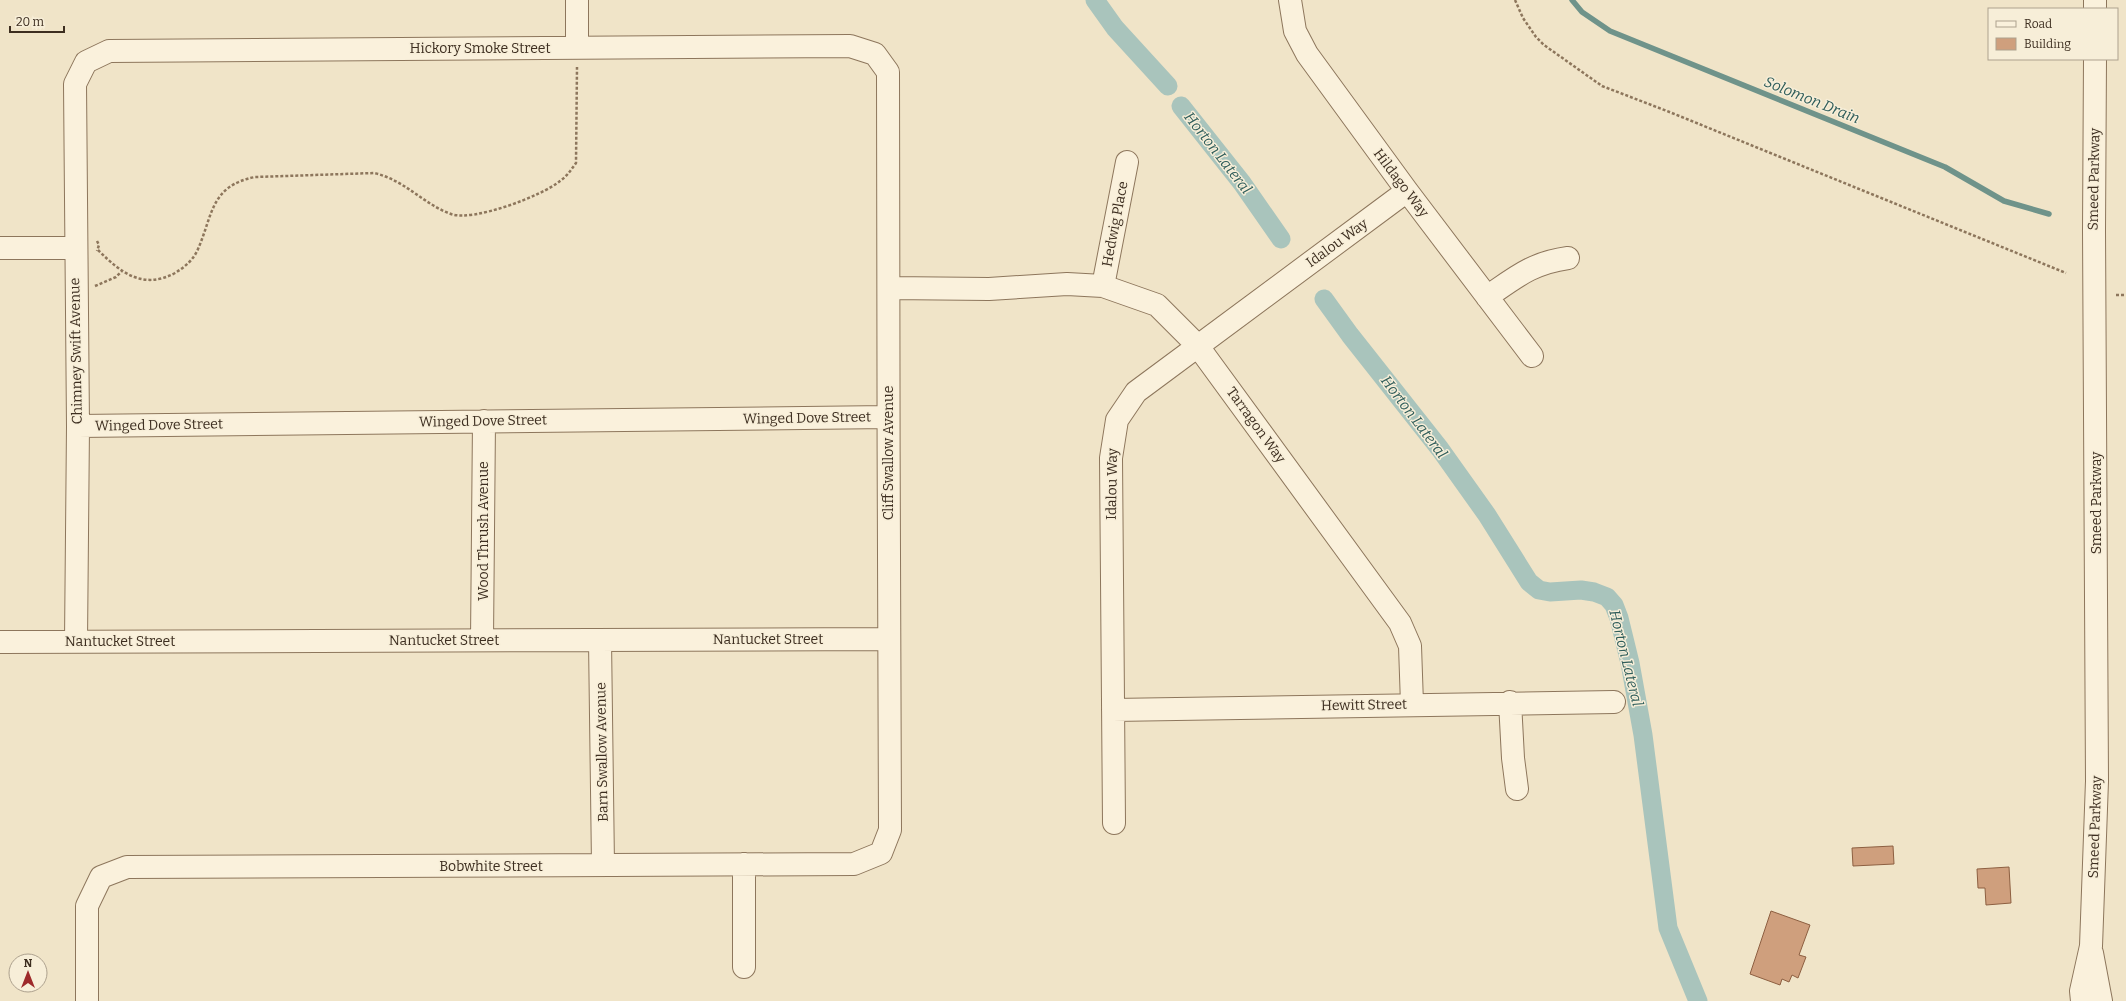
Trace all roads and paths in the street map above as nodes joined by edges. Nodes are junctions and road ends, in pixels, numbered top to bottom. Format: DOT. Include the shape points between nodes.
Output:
graph roads {
  1 [pos="577,0"];
  2 [pos="1290,0"];
  3 [pos="1516,0"];
  4 [pos="875,54"];
  5 [pos="577,56"];
  6 [pos="2095,60"];
  7 [pos="86,62"];
  8 [pos="1127,162"];
  9 [pos="1407,191"];
  10 [pos="0,248"];
  11 [pos="75,248"];
  12 [pos="98,250"];
  13 [pos="1568,258"];
  14 [pos="122,271"];
  15 [pos="2066,273"];
  16 [pos="90,286"];
  17 [pos="1103,286"];
  18 [pos="889,288"];
  19 [pos="2116,295"];
  20 [pos="2126,295"];
  21 [pos="1487,297"];
  22 [pos="1197,345"];
  23 [pos="1532,356"];
  24 [pos="888,417"];
  25 [pos="484,421"];
  26 [pos="78,426"];
  27 [pos="888,639"];
  28 [pos="482,640"];
  29 [pos="600,640"];
  30 [pos="0,642"];
  31 [pos="76,642"];
  32 [pos="1510,702"];
  33 [pos="1614,702"];
  34 [pos="1412,704"];
  35 [pos="1113,710"];
  36 [pos="1517,790"];
  37 [pos="1114,823"];
  38 [pos="881,853"];
  39 [pos="744,864"];
  40 [pos="603,865"];
  41 [pos="2091,946"];
  42 [pos="744,967"];
  43 [pos="87,1001"];
  44 [pos="2082,1001"];
  45 [pos="2101,1001"];
  1 -- 5 [label="street"];
  2 -- 9 [label="street, Hildago Way" via="1295,31 1307,54"];
  3 -- 15 [label="path" via="1523,18 1536,37 1602,86"];
  4 -- 5 [label="street, Hickory Smoke Street" via="850,46"];
  4 -- 18 [label="street, Cliff Swallow Avenue" via="888,72"];
  5 -- 7 [label="street, Hickory Smoke Street" via="109,51"];
  5 -- 14 [label="path" via="576,163 570,173 559,182 538,194 485,213 463,216 452,215 388,176 374,173 244,179 233,185 217,200 210,211 198,249 191,260 179,270 165,278 151,280 136,278"];
  6 -- 41 [label="street, Smeed Parkway" via="2097,780"];
  7 -- 11 [label="street, Chimney Swift Avenue" via="75,84"];
  8 -- 17 [label="street, Hedwig Place"];
  9 -- 21 [label="street, Hildago Way"];
  9 -- 22 [label="street, Idalou Way"];
  10 -- 11 [label="street"];
  11 -- 26 [label="street, Chimney Swift Avenue"];
  12 -- 14 [label="path"];
  13 -- 21 [label="street" via="1528,268"];
  14 -- 16 [label="path" via="107,282"];
  17 -- 18 [label="street, Tarragon Way" via="1067,284 989,289"];
  17 -- 22 [label="street, Tarragon Way" via="1157,305"];
  18 -- 24 [label="street, Cliff Swallow Avenue"];
  19 -- 20 [label="path"];
  21 -- 23 [label="street, Hildago Way"];
  22 -- 34 [label="street, Tarragon Way" via="1400,623 1410,646"];
  22 -- 35 [label="street, Idalou Way" via="1136,392 1117,420 1111,458"];
  24 -- 25 [label="street, Winged Dove Street"];
  24 -- 27 [label="street, Cliff Swallow Avenue"];
  25 -- 26 [label="street, Winged Dove Street"];
  25 -- 28 [label="street, Wood Thrush Avenue"];
  26 -- 31 [label="street, Chimney Swift Avenue"];
  27 -- 29 [label="street, Nantucket Street"];
  27 -- 38 [label="street, Cliff Swallow Avenue" via="890,830"];
  28 -- 29 [label="street, Nantucket Street"];
  28 -- 31 [label="street, Nantucket Street"];
  29 -- 40 [label="street, Barn Swallow Avenue"];
  30 -- 31 [label="street, Nantucket Street"];
  32 -- 33 [label="street, Hewitt Street"];
  32 -- 34 [label="street, Hewitt Street"];
  32 -- 36 [label="street"];
  34 -- 35 [label="street, Hewitt Street"];
  35 -- 37 [label="street, Idalou Way"];
  38 -- 39 [label="street, Bobwhite Street" via="854,864"];
  39 -- 40 [label="street, Bobwhite Street"];
  39 -- 42 [label="street"];
  40 -- 43 [label="street, Bobwhite Street" via="127,867 101,877 87,906"];
  41 -- 44 [label="street, Smeed Parkway" via="2081,991"];
  41 -- 45 [label="street, Smeed Parkway"];
}
